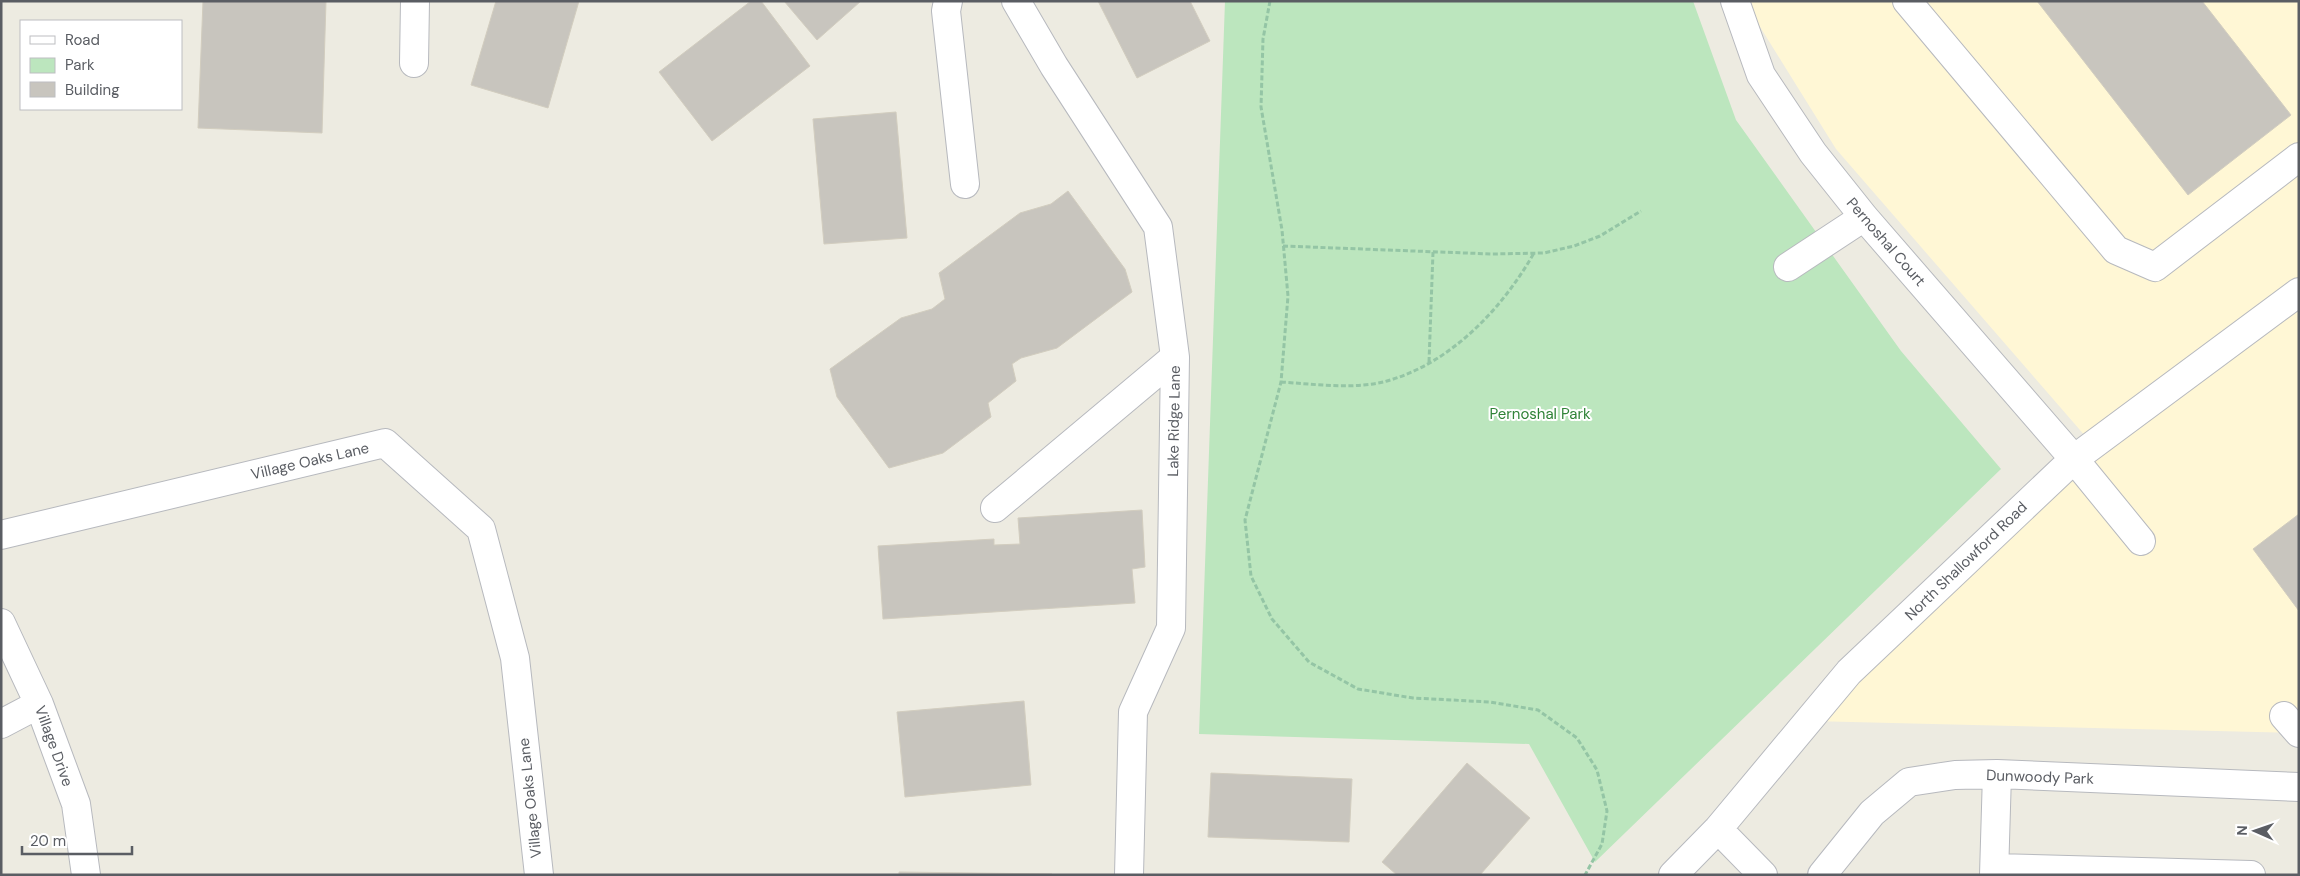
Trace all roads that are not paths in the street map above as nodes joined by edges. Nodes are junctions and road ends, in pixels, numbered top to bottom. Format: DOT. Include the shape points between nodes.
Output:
graph roads {
  1 [pos="415,1"];
  2 [pos="948,1"];
  3 [pos="1016,1"];
  4 [pos="1735,1"];
  5 [pos="1907,1"];
  6 [pos="414,63"];
  7 [pos="2299,157"];
  8 [pos="965,184"];
  9 [pos="1864,217"];
  10 [pos="1788,267"];
  11 [pos="2299,292"];
  12 [pos="1175,357"];
  13 [pos="2074,459"];
  14 [pos="995,508"];
  15 [pos="1,535"];
  16 [pos="2141,541"];
  17 [pos="1,623"];
  18 [pos="39,704"];
  19 [pos="1,724"];
  20 [pos="1997,774"];
  21 [pos="2299,787"];
  22 [pos="1718,829"];
  23 [pos="1994,871"];
  24 [pos="86,875"];
  25 [pos="539,875"];
  26 [pos="1129,875"];
  27 [pos="1673,875"];
  28 [pos="1763,875"];
  29 [pos="1822,875"];
  30 [pos="2251,875"];
  1 -- 6 [label="street"];
  2 -- 8 [label="street" via="946,11"];
  3 -- 12 [label="street, Lake Ridge Lane" via="1158,227"];
  4 -- 9 [label="street, Pernoshal Court" via="1761,75 1813,153"];
  5 -- 7 [label="street" via="2116,250 2155,268"];
  9 -- 10 [label="street"];
  9 -- 13 [label="street, Pernoshal Court"];
  11 -- 13 [label="street, North Shallowford Road"];
  12 -- 14 [label="street"];
  12 -- 26 [label="street, Lake Ridge Lane" via="1171,628 1133,712"];
  13 -- 16 [label="street, Pernoshal Court"];
  13 -- 22 [label="street, North Shallowford Road" via="1849,672"];
  15 -- 25 [label="street, Village Oaks Lane" via="385,443 481,529 515,658"];
  17 -- 18 [label="street, Village Drive"];
  18 -- 19 [label="street"];
  18 -- 24 [label="street, Village Drive" via="76,804"];
  20 -- 21 [label="street, Dunwoody Park"];
  20 -- 23 [label="street"];
  20 -- 29 [label="street, Dunwoody Park" via="1955,775 1909,782 1872,813"];
  22 -- 27 [label="street, North Shallowford Road"];
  22 -- 28 [label="street"];
  23 -- 30 [label="street"];
}
